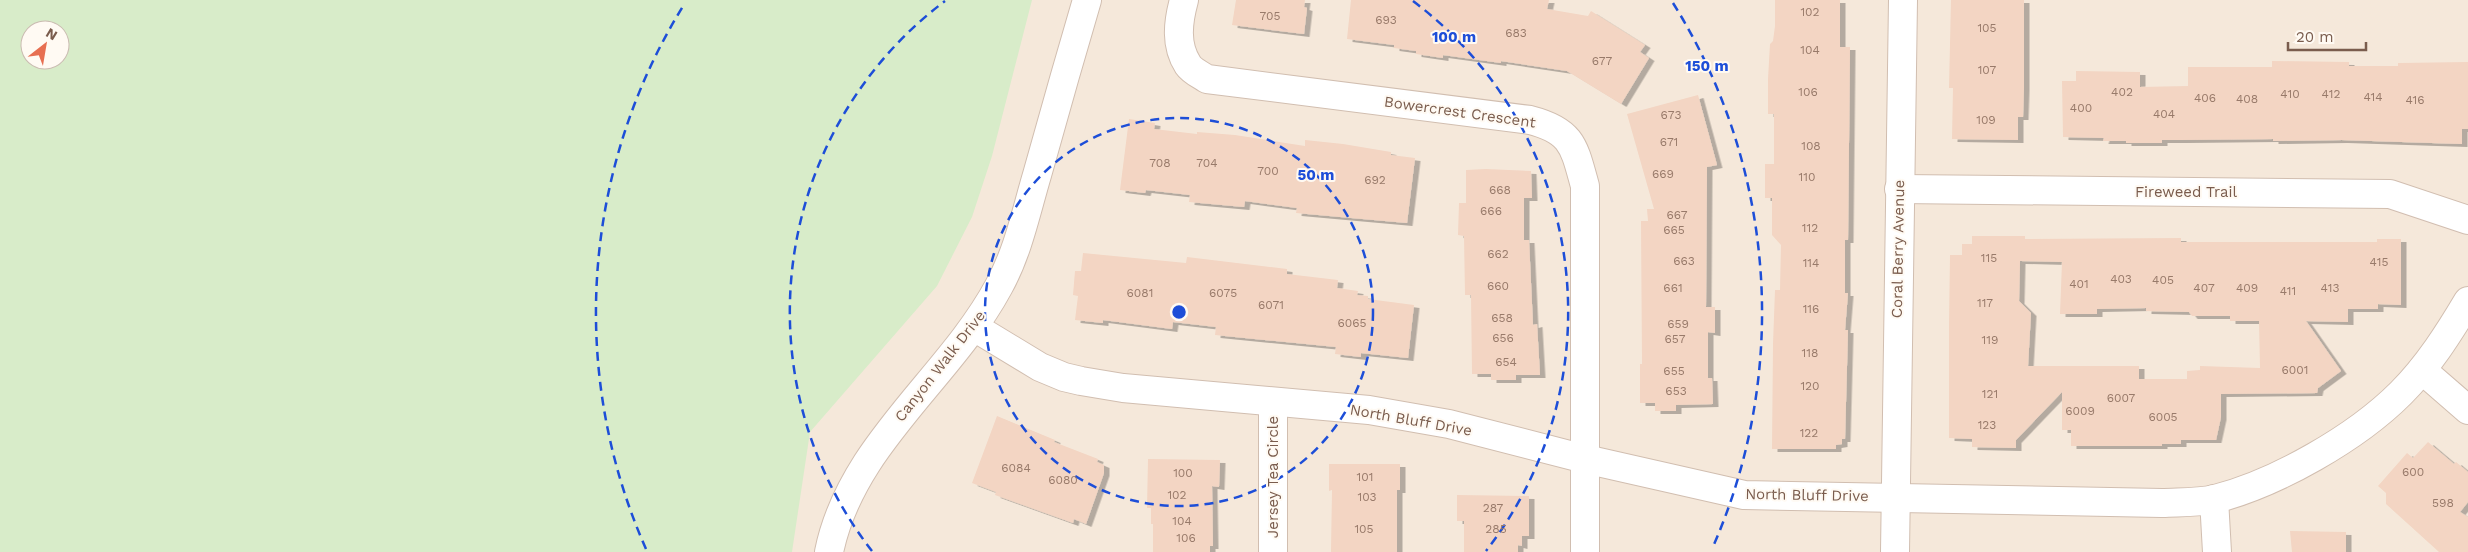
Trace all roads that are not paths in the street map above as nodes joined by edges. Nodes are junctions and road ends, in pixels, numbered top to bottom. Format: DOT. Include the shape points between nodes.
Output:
graph roads {
  1 [pos="1087,0"];
  2 [pos="1184,0"];
  3 [pos="1903,0"];
  4 [pos="1899,189"];
  5 [pos="2468,220"];
  6 [pos="2468,301"];
  7 [pos="974,326"];
  8 [pos="2422,370"];
  9 [pos="1273,402"];
  10 [pos="2468,410"];
  11 [pos="1585,458"];
  12 [pos="1895,497"];
  13 [pos="2214,499"];
  14 [pos="829,552"];
  15 [pos="1273,552"];
  16 [pos="1585,552"];
  17 [pos="1895,552"];
  18 [pos="2217,552"];
  1 -- 7 [label="street, Canyon Walk Drive" via="1017,244 999,286"];
  2 -- 11 [label="street, Bowercrest Crescent" via="1178,26 1181,49 1189,66 1207,79 1530,120 1557,129 1571,144 1585,186"];
  3 -- 4 [label="street, Coral Berry Avenue"];
  4 -- 5 [label="street, Fireweed Trail" via="2390,194"];
  4 -- 12 [label="street, Coral Berry Avenue"];
  6 -- 8 [label="street, North Bluff Drive"];
  7 -- 9 [label="street, North Bluff Drive" via="1040,367 1064,377 1123,388"];
  7 -- 14 [label="street, Canyon Walk Drive" via="866,463 849,495"];
  8 -- 10 [label="street"];
  8 -- 13 [label="street, North Bluff Drive" via="2381,412 2338,442 2281,474"];
  9 -- 11 [label="street, North Bluff Drive" via="1369,410 1449,424"];
  9 -- 15 [label="street, Jersey Tea Circle"];
  11 -- 12 [label="street, North Bluff Drive" via="1744,495"];
  11 -- 16 [label="street"];
  12 -- 13 [label="street, North Bluff Drive" via="2162,503"];
  12 -- 17 [label="street, Coral Berry Avenue"];
  13 -- 18 [label="street"];
}
